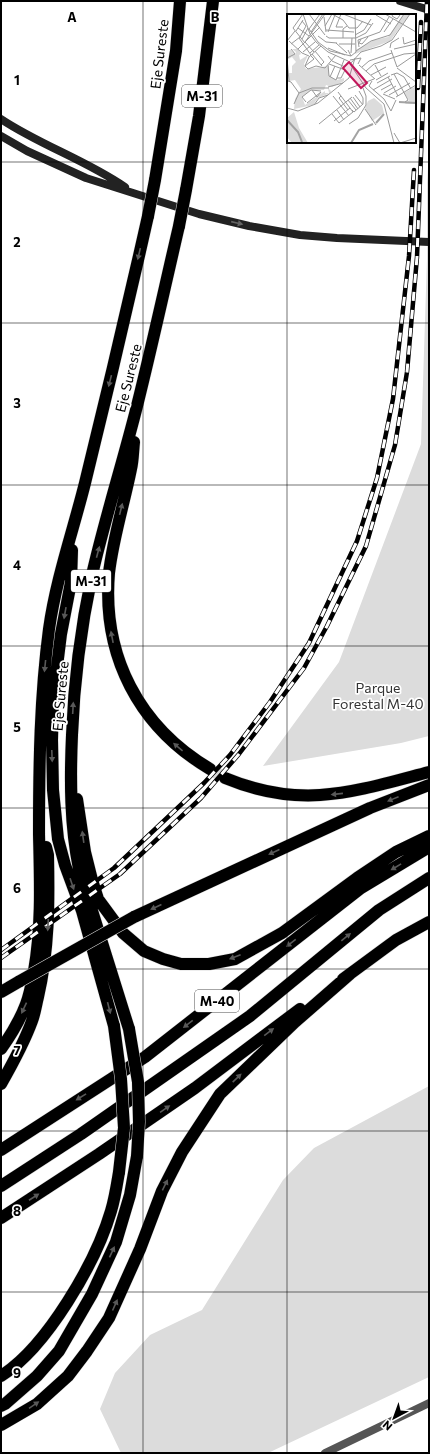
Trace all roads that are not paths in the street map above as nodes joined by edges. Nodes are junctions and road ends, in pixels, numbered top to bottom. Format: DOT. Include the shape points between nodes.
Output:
graph roads {
  1 [pos="180,1"];
  2 [pos="213,1"];
  3 [pos="400,1"];
  4 [pos="429,10"];
  5 [pos="1,119"];
  6 [pos="1,136"];
  7 [pos="134,193"];
  8 [pos="429,242"];
  9 [pos="137,405"];
  10 [pos="72,532"];
  11 [pos="70,761"];
  12 [pos="210,769"];
  13 [pos="429,772"];
  14 [pos="225,778"];
  15 [pos="429,785"];
  16 [pos="39,817"];
  17 [pos="429,836"];
  18 [pos="429,847"];
  19 [pos="429,878"];
  20 [pos="429,922"];
  21 [pos="350,974"];
  22 [pos="1,992"];
  23 [pos="1,1049"];
  24 [pos="1,1084"];
  25 [pos="1,1150"];
  26 [pos="32,1166"];
  27 [pos="1,1186"];
  28 [pos="1,1193"];
  29 [pos="1,1218"];
  30 [pos="80,1313"];
  31 [pos="1,1376"];
  32 [pos="1,1396"];
  33 [pos="429,1403"];
  34 [pos="1,1406"];
  35 [pos="1,1425"];
  36 [pos="339,1450"];
  37 [pos="325,1453"];
  1 -- 10 [label="highway, Eje Sureste / M-31, one-way, bridge" via="175,59 148,216 118,350"];
  2 -- 9 [label="highway, Eje Sureste / M-31, bridge" via="199,116 186,190"];
  3 -- 4 [label="main road"];
  5 -- 7 [label="main road" via="88,165"];
  6 -- 7 [label="main road" via="86,178"];
  7 -- 8 [label="main road, one-way" via="199,214 285,232 337,238"];
  11 -- 9 [label="highway, Eje Sureste / M-31, one-way" via="74,691 82,629 93,574"];
  12 -- 9 [label="highway, one-way" via="172,743 154,724 129,684 113,641 109,573 131,468"];
  10 -- 16 [label="highway, M-31, one-way" via="60,572 50,627 41,705"];
  10 -- 31 [label="highway, one-way, bridge" via="71,582 53,699 53,790 58,838 82,911 114,1026 124,1128 111,1210 95,1254 64,1307 32,1350"];
  17 -- 11 [label="highway, one-way" via="396,852 282,933 235,959 209,964 181,964 144,951 123,933 98,899 85,852"];
  30 -- 11 [label="highway, one-way, bridge" via="92,1294 116,1242 130,1195 137,1156 139,1122 138,1082 129,1029 79,869 72,822"];
  13 -- 14 [label="highway, one-way" via="366,789 312,796 263,791"];
  15 -- 22 [label="highway, one-way, bridge" via="370,808 134,917"];
  16 -- 23 [label="highway, one-way" via="40,896 32,984 26,1004"];
  16 -- 24 [label="highway, one-way" via="48,855 47,950 32,1020"];
  18 -- 25 [label="highway, M-40, one-way" via="361,888 145,1057"];
  26 -- 19 [label="highway, M-40, one-way" via="250,1016 379,910"];
  20 -- 21 [label="highway" via="396,940"];
  29 -- 21 [label="highway, one-way" via="188,1092 293,1013"];
  35 -- 21 [label="highway, one-way" via="37,1404 68,1376 105,1324 140,1249 162,1191 182,1152 220,1094 295,1022"];
  26 -- 27 [label="highway, M-40"];
  26 -- 28 [label="highway"];
  30 -- 32 [label="highway" via="43,1360 10,1391"];
  30 -- 34 [label="highway" via="59,1351 42,1371"];
  33 -- 36 [label="street"];
  36 -- 37 [label="street"];
}
